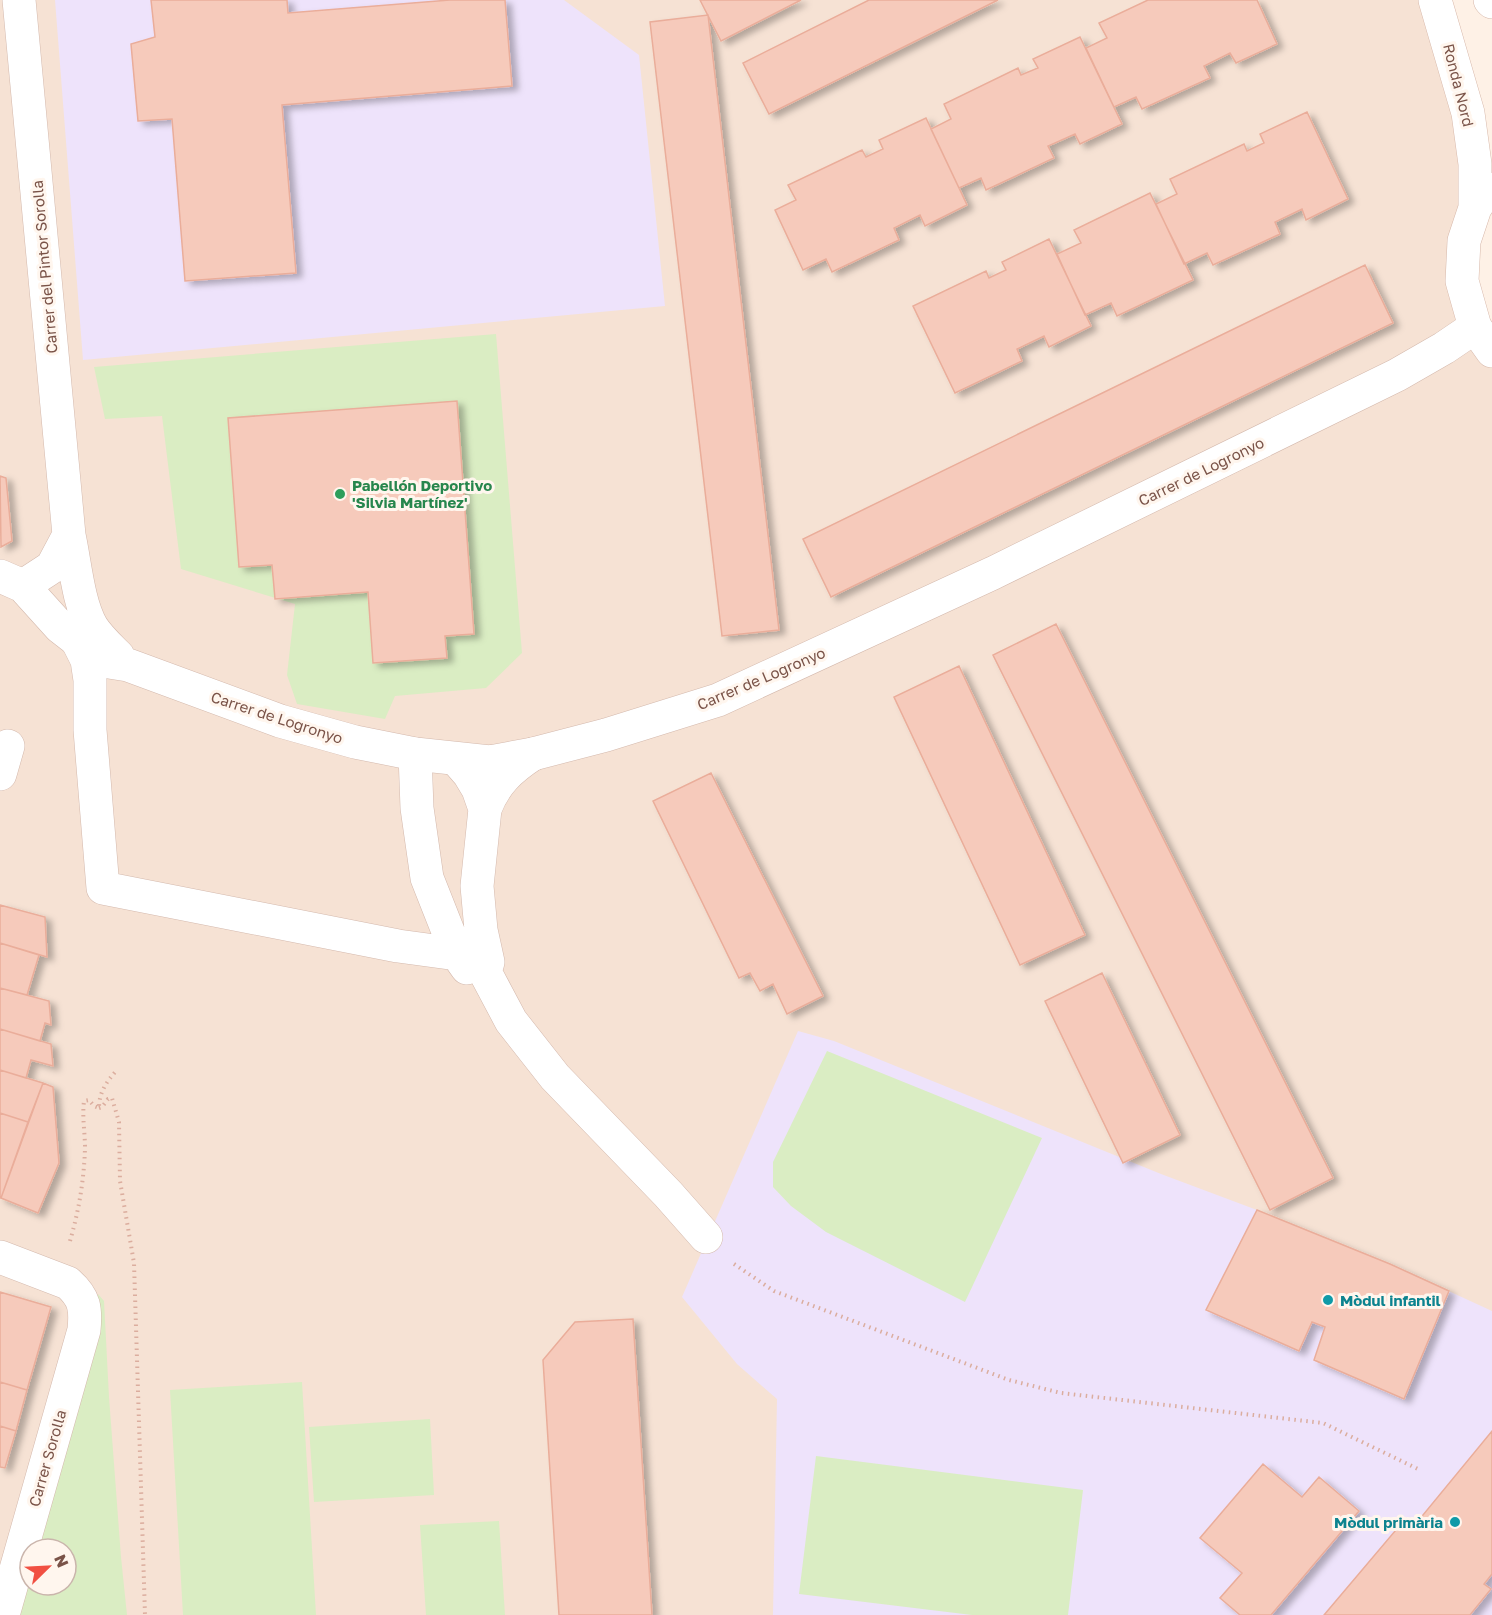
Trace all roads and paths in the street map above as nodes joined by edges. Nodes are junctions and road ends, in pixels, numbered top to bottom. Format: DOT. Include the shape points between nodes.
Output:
graph roads {
  1 [pos="19,0"];
  2 [pos="1435,0"];
  3 [pos="1484,195"];
  4 [pos="1484,339"];
  5 [pos="69,535"];
  6 [pos="12,581"];
  7 [pos="76,640"];
  8 [pos="128,665"];
  9 [pos="415,754"];
  10 [pos="533,754"];
  11 [pos="456,759"];
  12 [pos="485,809"];
  13 [pos="457,954"];
  14 [pos="485,972"];
  15 [pos="117,1070"];
  16 [pos="99,1108"];
  17 [pos="706,1236"];
  18 [pos="0,1257"];
  19 [pos="59,1279"];
  20 [pos="1420,1470"];
  21 [pos="3,1615"];
  22 [pos="145,1615"];
  1 -- 5 [label="street, Carrer del Pintor Sorolla"];
  2 -- 3 [label="street, Ronda Nord" via="1468,113"];
  3 -- 4 [label="street, Ronda Nord" via="1464,241 1462,281"];
  4 -- 10 [label="street, Carrer de Logronyo" via="1444,348 1397,375 993,573 718,700"];
  5 -- 6 [label="street" via="52,567"];
  5 -- 8 [label="street, Carrer del Pintor Sorolla" via="81,599 92,627"];
  6 -- 7 [label="street, Carrer de Logronyo"];
  7 -- 8 [label="street, Carrer de Logronyo" via="109,662"];
  7 -- 13 [label="street" via="87,660 90,680 90,730 103,888"];
  8 -- 9 [label="street, Carrer de Logronyo" via="280,721"];
  9 -- 11 [label="street, Carrer de Logronyo"];
  9 -- 13 [label="street" via="417,808 427,878"];
  10 -- 11 [label="street, Carrer de Logronyo" via="490,762"];
  10 -- 12 [label="street" via="508,773"];
  11 -- 12 [label="street" via="478,789"];
  12 -- 14 [label="street" via="477,886 488,962"];
  13 -- 14 [label="street" via="470,971 477,975"];
  14 -- 17 [label="street" via="511,1021 555,1077"];
  15 -- 16 [label="path" via="101,1092"];
  16 -- 19 [label="path" via="89,1100 84,1101 80,1206"];
  16 -- 22 [label="path" via="112,1098 118,1116 120,1181 134,1263"];
  17 -- 20 [label="path" via="721,1254 774,1292 1010,1380 1061,1394 1323,1423"];
  18 -- 19 [label="street"];
  19 -- 21 [label="street, Carrer Sorolla" via="76,1290 83,1301 84,1330"];
}
